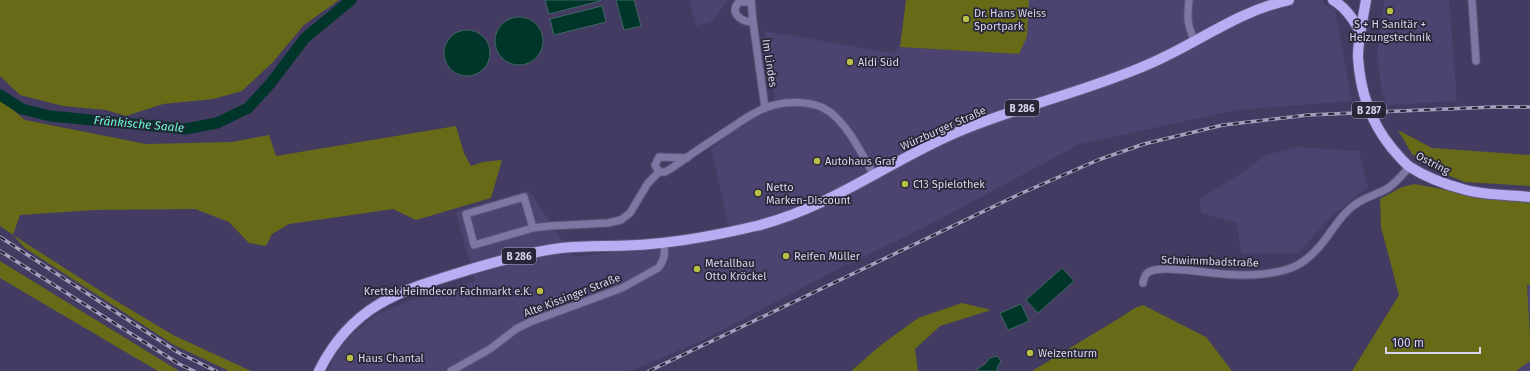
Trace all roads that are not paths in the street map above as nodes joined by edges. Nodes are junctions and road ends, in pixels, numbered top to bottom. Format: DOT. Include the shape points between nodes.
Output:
graph roads {
  1 [pos="1189,0"];
  2 [pos="1289,0"];
  3 [pos="1333,0"];
  4 [pos="1366,0"];
  5 [pos="1472,0"];
  6 [pos="751,1"];
  7 [pos="753,22"];
  8 [pos="1360,31"];
  9 [pos="1195,42"];
  10 [pos="1476,61"];
  11 [pos="765,108"];
  12 [pos="687,158"];
  13 [pos="1410,166"];
  14 [pos="659,172"];
  15 [pos="874,175"];
  16 [pos="1530,197"];
  17 [pos="533,228"];
  18 [pos="664,243"];
  19 [pos="1143,283"];
  20 [pos="319,371"];
  21 [pos="451,371"];
  1 -- 9 [label="street" via="1188,26"];
  2 -- 9 [label="main road, Würzburger Straße / B 286" via="1268,5 1236,19"];
  3 -- 8 [label="main road" via="1350,15"];
  4 -- 8 [label="main road, Ostring / B 287"];
  5 -- 10 [label="street"];
  6 -- 7 [label="street, Im Lindes"];
  6 -- 7 [label="street, Im Lindes" via="739,2 735,10 741,19"];
  7 -- 11 [label="street, Im Lindes"];
  8 -- 13 [label="main road, Ostring / B 287" via="1358,56 1360,82 1365,101 1381,135"];
  9 -- 15 [label="main road, Würzburger Straße / B 286" via="1130,72 964,129"];
  11 -- 12 [label="street"];
  11 -- 15 [label="street" via="802,103 819,106 829,112 850,135"];
  12 -- 14 [label="street" via="665,172"];
  12 -- 14 [label="street" via="659,157 655,165"];
  13 -- 16 [label="main road, Ostring / B 287" via="1435,180 1468,191"];
  13 -- 19 [label="street, Schwimmbadstraße" via="1399,180 1352,206 1340,217 1324,241 1300,265 1275,272 1244,275 1175,270 1150,271"];
  14 -- 17 [label="street" via="648,183 630,213 621,220"];
  15 -- 18 [label="main road, Würzburger Straße / B 286" via="811,208 777,220 720,234"];
  17 -- 17 [label="street" via="474,245 466,214 524,197"];
  18 -- 20 [label="main road, Würzburger Straße / B 286" via="542,251 417,286 395,295 365,313 340,338"];
  18 -- 21 [label="street, Alte Kissinger Straße" via="662,263 652,271 622,288 530,322 516,329 490,350"];
}
